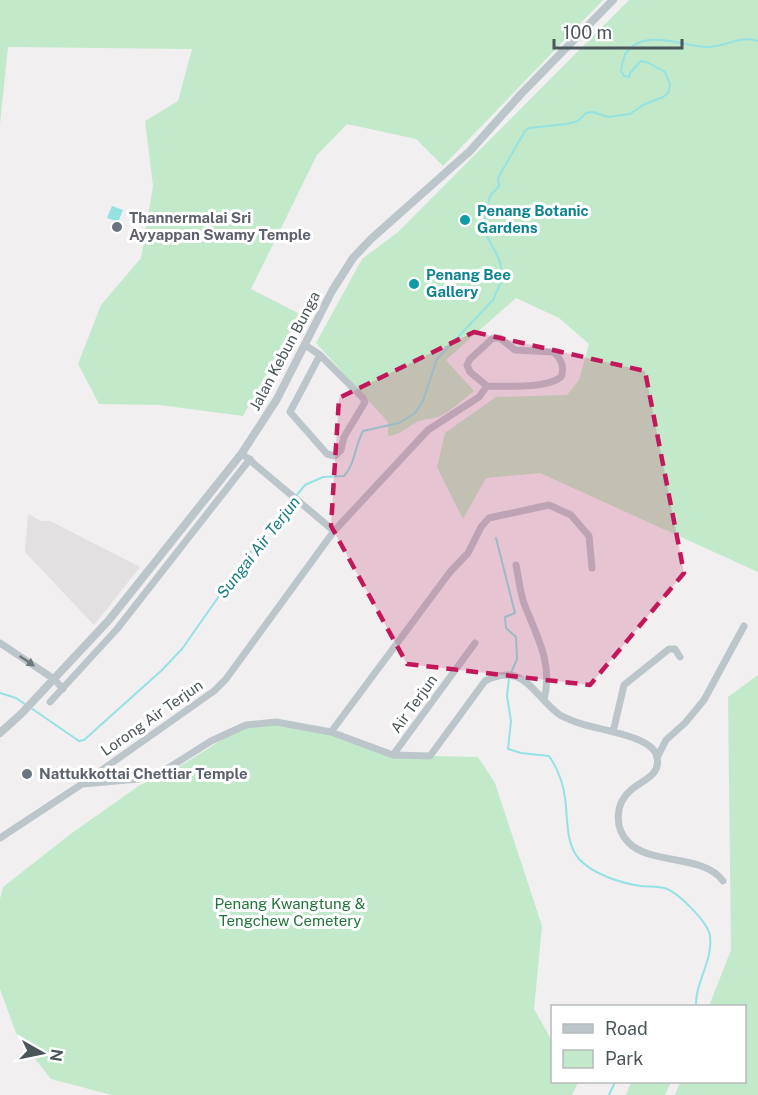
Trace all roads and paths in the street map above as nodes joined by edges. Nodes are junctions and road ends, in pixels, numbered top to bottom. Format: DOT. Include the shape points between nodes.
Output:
graph roads {
  1 [pos="613,0"];
  2 [pos="305,345"];
  3 [pos="320,355"];
  4 [pos="487,386"];
  5 [pos="242,453"];
  6 [pos="250,459"];
  7 [pos="334,531"];
  8 [pos="516,566"];
  9 [pos="592,568"];
  10 [pos="744,627"];
  11 [pos="0,643"];
  12 [pos="475,643"];
  13 [pos="680,657"];
  14 [pos="54,679"];
  15 [pos="63,689"];
  16 [pos="544,700"];
  17 [pos="50,702"];
  18 [pos="331,732"];
  19 [pos="613,732"];
  20 [pos="0,733"];
  21 [pos="666,740"];
  22 [pos="650,745"];
  23 [pos="393,755"];
  24 [pos="657,758"];
  25 [pos="82,784"];
  26 [pos="0,838"];
  27 [pos="723,881"];
  1 -- 2 [label="street, Jalan Kebun Bunga" via="470,151 353,258"];
  2 -- 3 [label="street"];
  2 -- 5 [label="street, Jalan Kebun Bunga" via="278,399"];
  3 -- 3 [label="street" via="365,400 335,456 327,454 290,411"];
  4 -- 4 [label="street" via="554,381 562,374 562,363 552,352 514,350 500,338 493,338 467,365"];
  4 -- 7 [label="street, Lorong Air Terjun" via="480,397 428,430"];
  5 -- 6 [label="street"];
  5 -- 14 [label="street, Jalan Kebun Bunga" via="109,620"];
  6 -- 7 [label="street"];
  6 -- 15 [label="street" via="117,628"];
  7 -- 25 [label="street, Lorong Air Terjun" via="226,679"];
  8 -- 16 [label="street" via="524,604 538,633 547,667"];
  9 -- 18 [label="street" via="589,536 572,515 549,505 489,518 468,553"];
  10 -- 21 [label="street" via="704,700"];
  11 -- 14 [label="street, one-way"];
  12 -- 23 [label="street, Air Terjun"];
  13 -- 19 [label="street" via="669,648 624,685"];
  14 -- 15 [label="street"];
  14 -- 20 [label="street, Jalan Kebun Bunga"];
  15 -- 17 [label="street"];
  16 -- 19 [label="street" via="560,715 587,727"];
  16 -- 23 [label="street" via="530,684 513,676 497,675 485,681 430,756"];
  18 -- 23 [label="street, Air Terjun"];
  18 -- 25 [label="street, Air Terjun" via="276,722 246,725 211,741 162,772 138,779"];
  19 -- 22 [label="street"];
  21 -- 22 [label="street"];
  21 -- 24 [label="street"];
  22 -- 24 [label="street"];
  24 -- 27 [label="street" via="650,777 632,788 623,800 618,815 620,831 641,852 703,868"];
  25 -- 26 [label="street, Lorong Air Terjun"];
}
